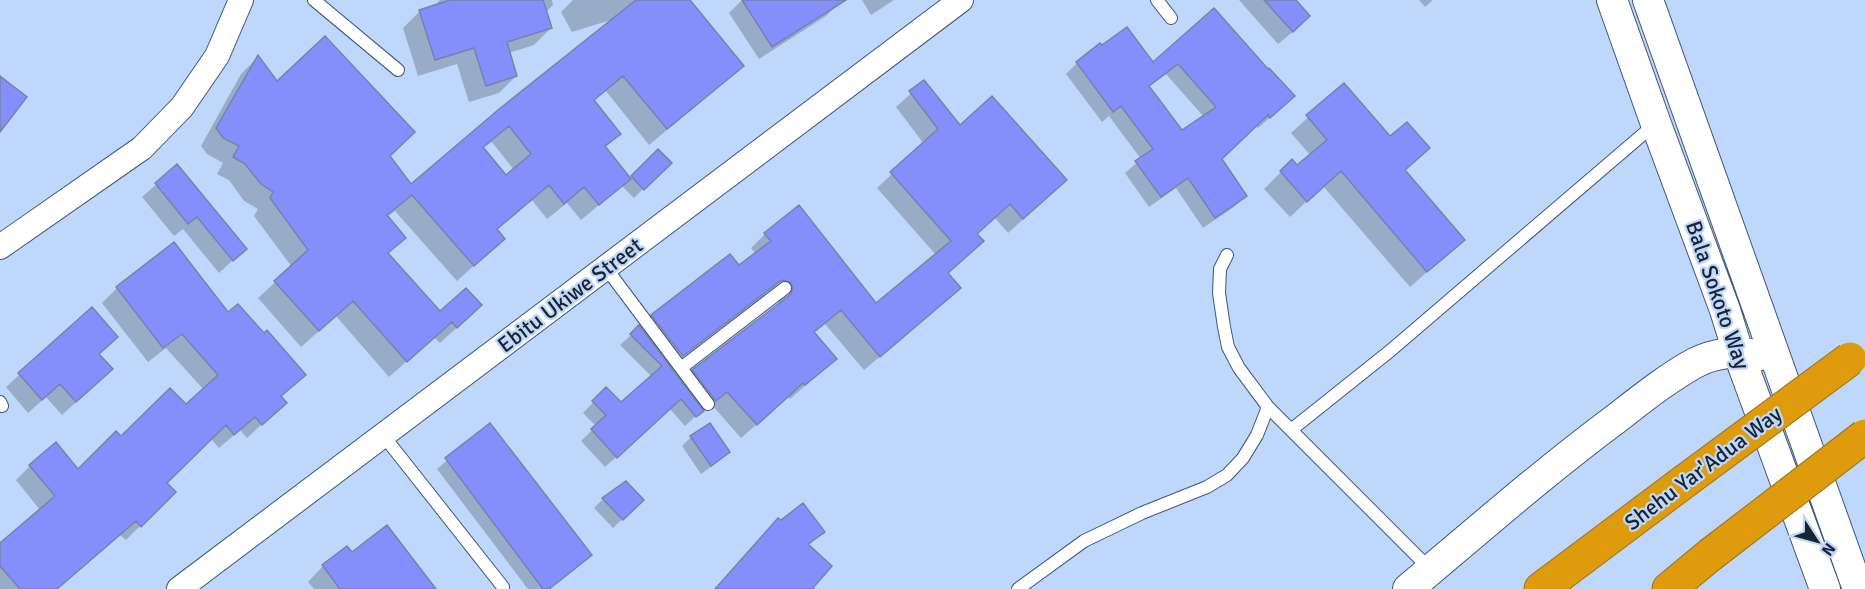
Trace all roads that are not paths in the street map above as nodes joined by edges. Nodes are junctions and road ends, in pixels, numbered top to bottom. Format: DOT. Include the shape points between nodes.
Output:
graph roads {
  1 [pos="241,0"];
  2 [pos="314,0"];
  3 [pos="961,0"];
  4 [pos="1157,0"];
  5 [pos="1612,0"];
  6 [pos="1648,0"];
  7 [pos="1171,18"];
  8 [pos="398,70"];
  9 [pos="1656,124"];
  10 [pos="0,247"];
  11 [pos="1227,255"];
  12 [pos="606,268"];
  13 [pos="785,288"];
  14 [pos="1725,310"];
  15 [pos="1738,352"];
  16 [pos="1857,353"];
  17 [pos="1695,363"];
  18 [pos="681,368"];
  19 [pos="1784,382"];
  20 [pos="708,404"];
  21 [pos="1268,407"];
  22 [pos="1291,430"];
  23 [pos="383,435"];
  24 [pos="1865,436"];
  25 [pos="1431,570"];
  26 [pos="503,587"];
  27 [pos="1857,588"];
  28 [pos="179,589"];
  29 [pos="1018,589"];
  30 [pos="1408,589"];
  31 [pos="1541,589"];
  32 [pos="1669,589"];
  33 [pos="1825,589"];
  1 -- 10 [label="street" via="217,56 182,107 142,148"];
  2 -- 8 [label="lane"];
  3 -- 12 [label="street, Ebitu Ukiwe Street"];
  4 -- 7 [label="lane"];
  5 -- 9 [label="street, Bala Sokoto Way"];
  6 -- 19 [label="street, Bala Sokoto Way"];
  9 -- 14 [label="street, Bala Sokoto Way"];
  9 -- 22 [label="lane" via="1390,351"];
  11 -- 21 [label="lane" via="1220,269 1219,293 1228,347"];
  12 -- 18 [label="lane"];
  12 -- 23 [label="street, Ebitu Ukiwe Street"];
  13 -- 18 [label="lane"];
  14 -- 15 [label="street, Bala Sokoto Way"];
  14 -- 17 [label="street" via="1720,330"];
  15 -- 17 [label="street"];
  15 -- 19 [label="street" via="1765,360"];
  15 -- 33 [label="street, Bala Sokoto Way"];
  16 -- 31 [label="highway, Shehu Yar'Adua Way, bridge"];
  17 -- 25 [label="street" via="1581,445"];
  18 -- 20 [label="lane"];
  19 -- 27 [label="street, Bala Sokoto Way"];
  21 -- 22 [label="lane"];
  21 -- 29 [label="lane" via="1257,435 1227,475 1084,541"];
  22 -- 25 [label="lane"];
  23 -- 26 [label="lane"];
  23 -- 28 [label="street, Ebitu Ukiwe Street"];
  24 -- 32 [label="highway, bridge"];
  25 -- 30 [label="street"];
}
